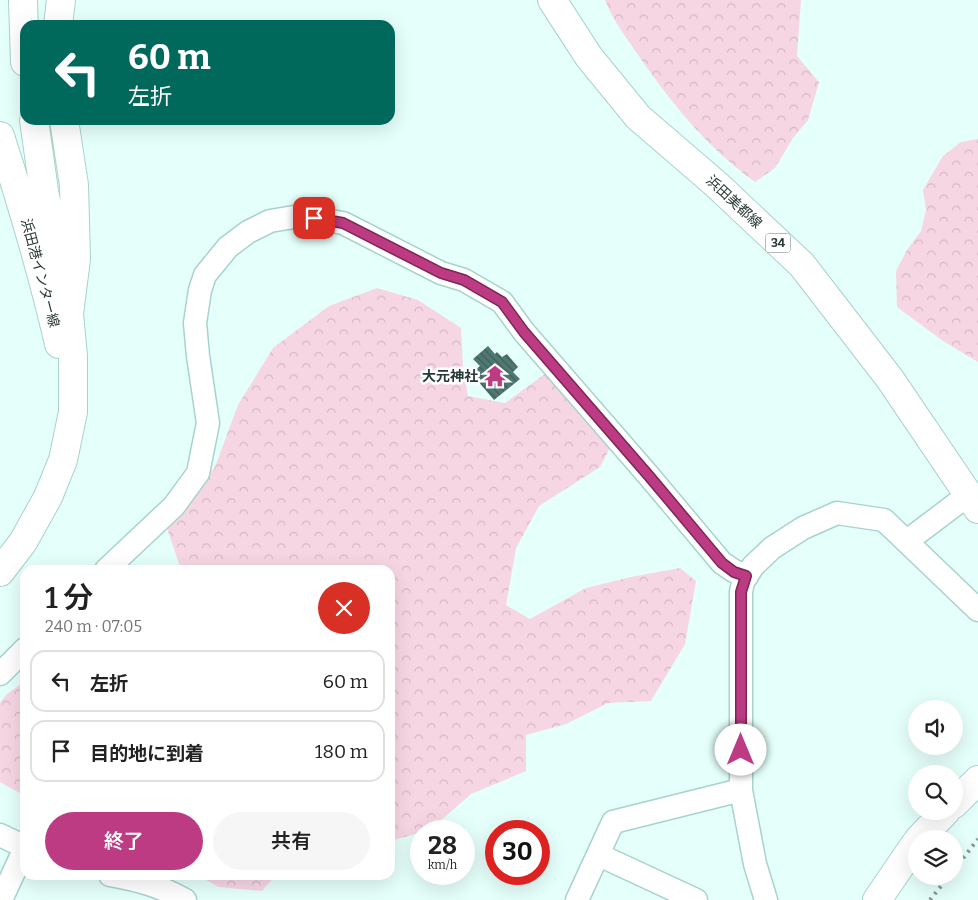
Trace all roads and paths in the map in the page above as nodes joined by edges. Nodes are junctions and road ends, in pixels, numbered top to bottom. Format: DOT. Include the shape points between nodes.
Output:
graph roads {
  1 [pos="22,0"];
  2 [pos="60,0"];
  3 [pos="552,0"];
  4 [pos="23,20"];
  5 [pos="58,20"];
  6 [pos="35,125"];
  7 [pos="65,125"];
  8 [pos="0,136"];
  9 [pos="69,314"];
  10 [pos="73,412"];
  11 [pos="973,502"];
  12 [pos="907,541"];
  13 [pos="111,565"];
  14 [pos="0,572"];
  15 [pos="746,576"];
  16 [pos="978,610"];
  17 [pos="20,654"];
  18 [pos="0,674"];
  19 [pos="978,780"];
  20 [pos="741,790"];
  21 [pos="963,795"];
  22 [pos="938,820"];
  23 [pos="928,830"];
  24 [pos="0,835"];
  25 [pos="20,845"];
  26 [pos="599,855"];
  27 [pos="908,855"];
  28 [pos="20,859"];
  29 [pos="120,880"];
  30 [pos="141,891"];
  31 [pos="1,900"];
  32 [pos="185,900"];
  33 [pos="577,900"];
  34 [pos="696,900"];
  35 [pos="766,900"];
  36 [pos="877,900"];
  1 -- 4 [label="main road"];
  2 -- 5 [label="main road"];
  3 -- 11 [label="main road, 浜田美都線 / 34" via="589,57 638,117 802,265 890,379"];
  6 -- 9 [label="main road" via="44,191"];
  7 -- 9 [label="main road, 浜田港インター線" via="74,185 76,259"];
  8 -- 10 [label="main road, 浜田港インター線" via="51,310"];
  9 -- 10 [label="main road, 浜田港インター線"];
  10 -- 14 [label="main road, 浜田港インター線" via="63,460 48,497 23,542"];
  11 -- 12 [label="street"];
  12 -- 15 [label="street" via="884,520 837,512 772,548"];
  12 -- 16 [label="street"];
  13 -- 15 [label="street" via="174,506 198,473 208,423 195,323 205,275 228,247 248,232 270,221 300,216 343,223 441,273 464,280 502,302 524,332 722,563"];
  15 -- 20 [label="street" via="741,592"];
  17 -- 18 [label="street"];
  19 -- 21 [label="main road"];
  20 -- 26 [label="street" via="613,822"];
  20 -- 35 [label="street" via="755,864"];
  22 -- 23 [label="main road"];
  24 -- 25 [label="street"];
  26 -- 33 [label="street"];
  26 -- 34 [label="street"];
  27 -- 36 [label="main road"];
  28 -- 31 [label="street"];
  29 -- 30 [label="street"];
  30 -- 32 [label="street" via="168,890"];
}
